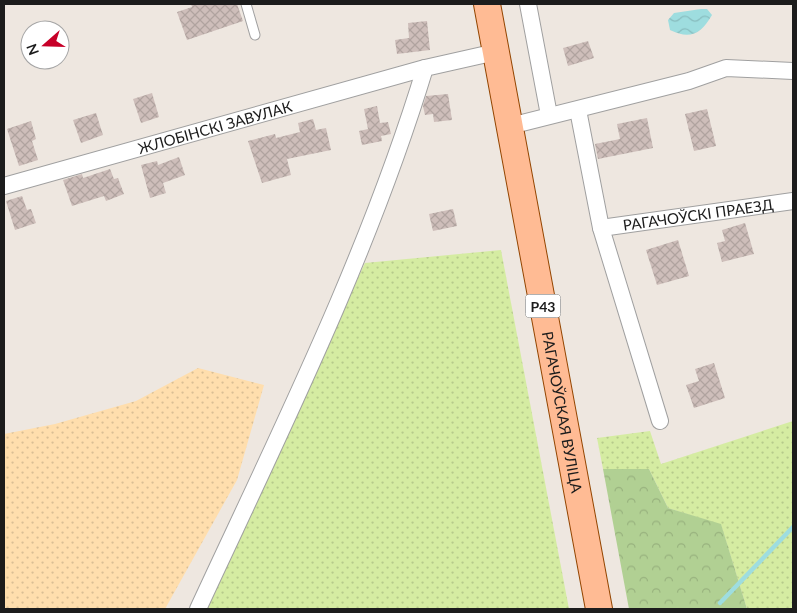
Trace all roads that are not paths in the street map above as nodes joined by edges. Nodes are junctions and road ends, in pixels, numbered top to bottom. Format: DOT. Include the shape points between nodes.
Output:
graph roads {
  1 [pos="246,4"];
  2 [pos="487,4"];
  3 [pos="528,4"];
  4 [pos="255,35"];
  5 [pos="496,52"];
  6 [pos="425,68"];
  7 [pos="793,70"];
  8 [pos="578,110"];
  9 [pos="549,115"];
  10 [pos="510,126"];
  11 [pos="4,186"];
  12 [pos="793,201"];
  13 [pos="601,228"];
  14 [pos="660,422"];
  15 [pos="198,609"];
  16 [pos="599,609"];
  1 -- 4 [label="lane"];
  2 -- 5 [label="main road, РАГАЧОЎСКАЯ ВУЛІЦА / Р43"];
  3 -- 9 [label="street"];
  5 -- 6 [label="street, ЖЛОБІНСКІ ЗАВУЛАК"];
  5 -- 10 [label="main road, РАГАЧОЎСКАЯ ВУЛІЦА / Р43"];
  6 -- 11 [label="street, ЖЛОБІНСКІ ЗАВУЛАК"];
  6 -- 15 [label="street" via="413,109 342,297"];
  7 -- 8 [label="street" via="726,68"];
  8 -- 9 [label="street"];
  8 -- 13 [label="street"];
  9 -- 10 [label="street"];
  10 -- 16 [label="main road, РАГАЧОЎСКАЯ ВУЛІЦА / Р43"];
  12 -- 13 [label="street, РАГАЧОЎСКІ ПРАЕЗД"];
  13 -- 14 [label="street"];
}
